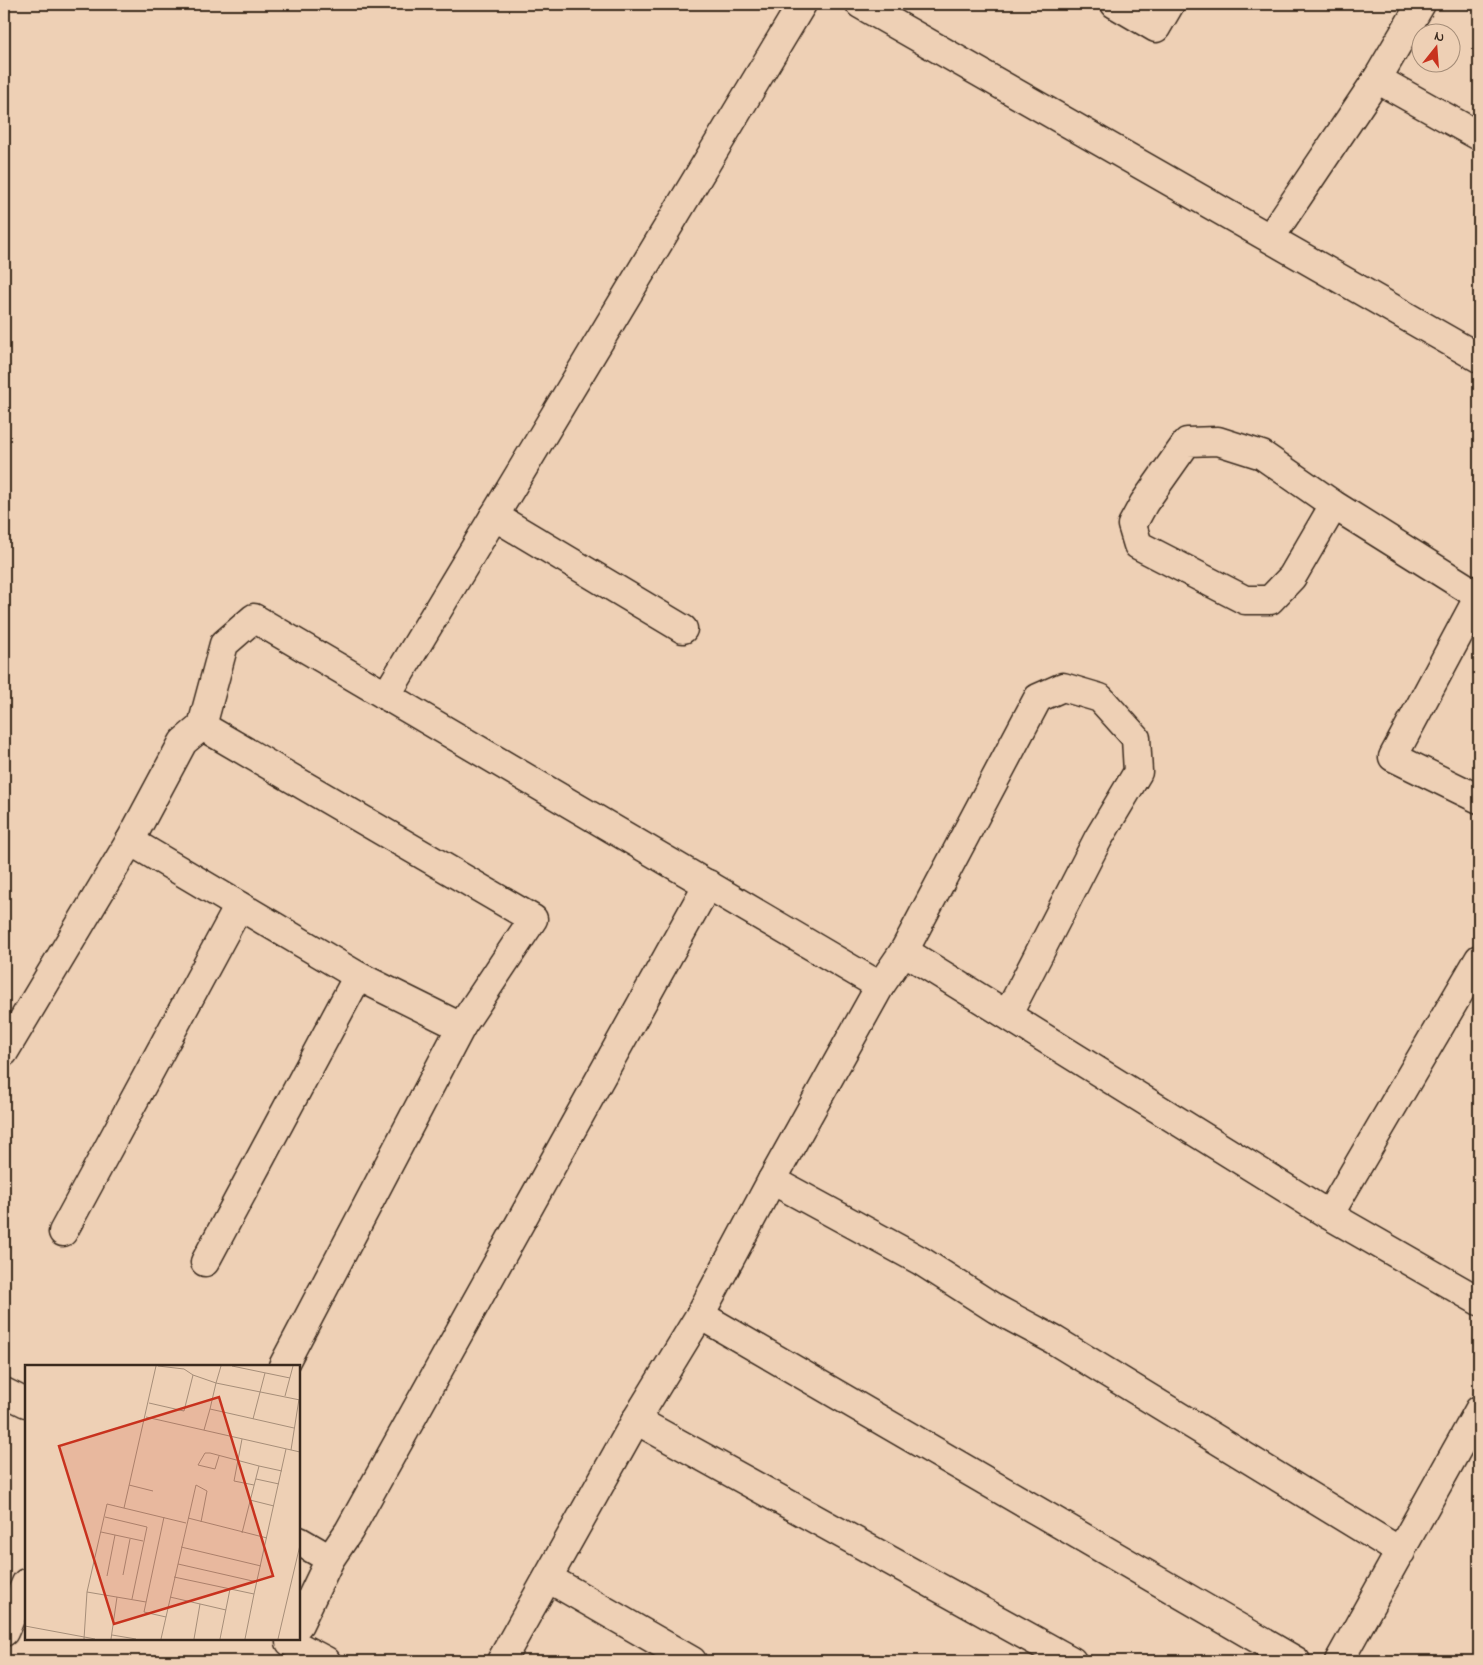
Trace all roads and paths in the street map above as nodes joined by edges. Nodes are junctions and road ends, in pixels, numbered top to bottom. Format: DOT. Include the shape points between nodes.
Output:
graph roads {
  1 [pos="802,4"];
  2 [pos="860,4"];
  3 [pos="1115,4"];
  4 [pos="1170,4"];
  5 [pos="1421,4"];
  6 [pos="1377,78"];
  7 [pos="1479,136"];
  8 [pos="1270,238"];
  9 [pos="1479,358"];
  10 [pos="1334,505"];
  11 [pos="494,516"];
  12 [pos="1479,596"];
  13 [pos="683,630"];
  14 [pos="386,696"];
  15 [pos="202,726"];
  16 [pos="1479,799"];
  17 [pos="130,841"];
  18 [pos="708,884"];
  19 [pos="240,906"];
  20 [pos="904,951"];
  21 [pos="1479,959"];
  22 [pos="358,976"];
  23 [pos="880,986"];
  24 [pos="1008,1014"];
  25 [pos="461,1027"];
  26 [pos="4,1052"];
  27 [pos="772,1180"];
  28 [pos="1329,1215"];
  29 [pos="63,1232"];
  30 [pos="205,1262"];
  31 [pos="1479,1300"];
  32 [pos="700,1315"];
  33 [pos="284,1365"];
  34 [pos="4,1392"];
  35 [pos="25,1402"];
  36 [pos="1479,1410"];
  37 [pos="636,1420"];
  38 [pos="300,1542"];
  39 [pos="1401,1552"];
  40 [pos="330,1559"];
  41 [pos="548,1578"];
  42 [pos="25,1585"];
  43 [pos="300,1622"];
  44 [pos="4,1632"];
  45 [pos="291,1640"];
  46 [pos="326,1661"];
  47 [pos="501,1661"];
  48 [pos="692,1661"];
  49 [pos="1072,1661"];
  50 [pos="1296,1661"];
  51 [pos="1339,1661"];
  1 -- 11 [label="street"];
  2 -- 8 [label="street"];
  3 -- 4 [label="street" via="1156,28"];
  5 -- 6 [label="street"];
  6 -- 7 [label="street"];
  6 -- 8 [label="street"];
  8 -- 9 [label="street"];
  10 -- 10 [label="street" via="1262,456 1218,441 1187,442 1132,525 1138,546 1244,600 1270,600 1292,577"];
  10 -- 12 [label="street"];
  11 -- 13 [label="street"];
  11 -- 14 [label="street"];
  12 -- 16 [label="street" via="1393,757"];
  14 -- 15 [label="street" via="254,618 224,644"];
  14 -- 18 [label="street"];
  15 -- 17 [label="street" via="182,742"];
  15 -- 25 [label="street" via="533,919"];
  17 -- 19 [label="street"];
  17 -- 26 [label="street"];
  18 -- 23 [label="street"];
  18 -- 40 [label="street"];
  19 -- 22 [label="street"];
  19 -- 29 [label="street"];
  20 -- 23 [label="street"];
  20 -- 24 [label="street"];
  20 -- 24 [label="street" via="1038,698 1063,687 1100,698 1136,738 1138,772 1098,839"];
  21 -- 28 [label="street"];
  22 -- 25 [label="street"];
  22 -- 30 [label="street"];
  23 -- 27 [label="street"];
  24 -- 28 [label="street"];
  25 -- 33 [label="street"];
  27 -- 32 [label="street"];
  27 -- 39 [label="street" via="921,1261"];
  28 -- 31 [label="street"];
  32 -- 37 [label="street"];
  32 -- 50 [label="street"];
  34 -- 35 [label="street"];
  36 -- 39 [label="street"];
  37 -- 41 [label="street"];
  37 -- 49 [label="street"];
  38 -- 40 [label="street"];
  39 -- 51 [label="street"];
  40 -- 43 [label="street"];
  41 -- 47 [label="street"];
  41 -- 48 [label="street"];
  42 -- 44 [label="street"];
  45 -- 46 [label="street"];
}
